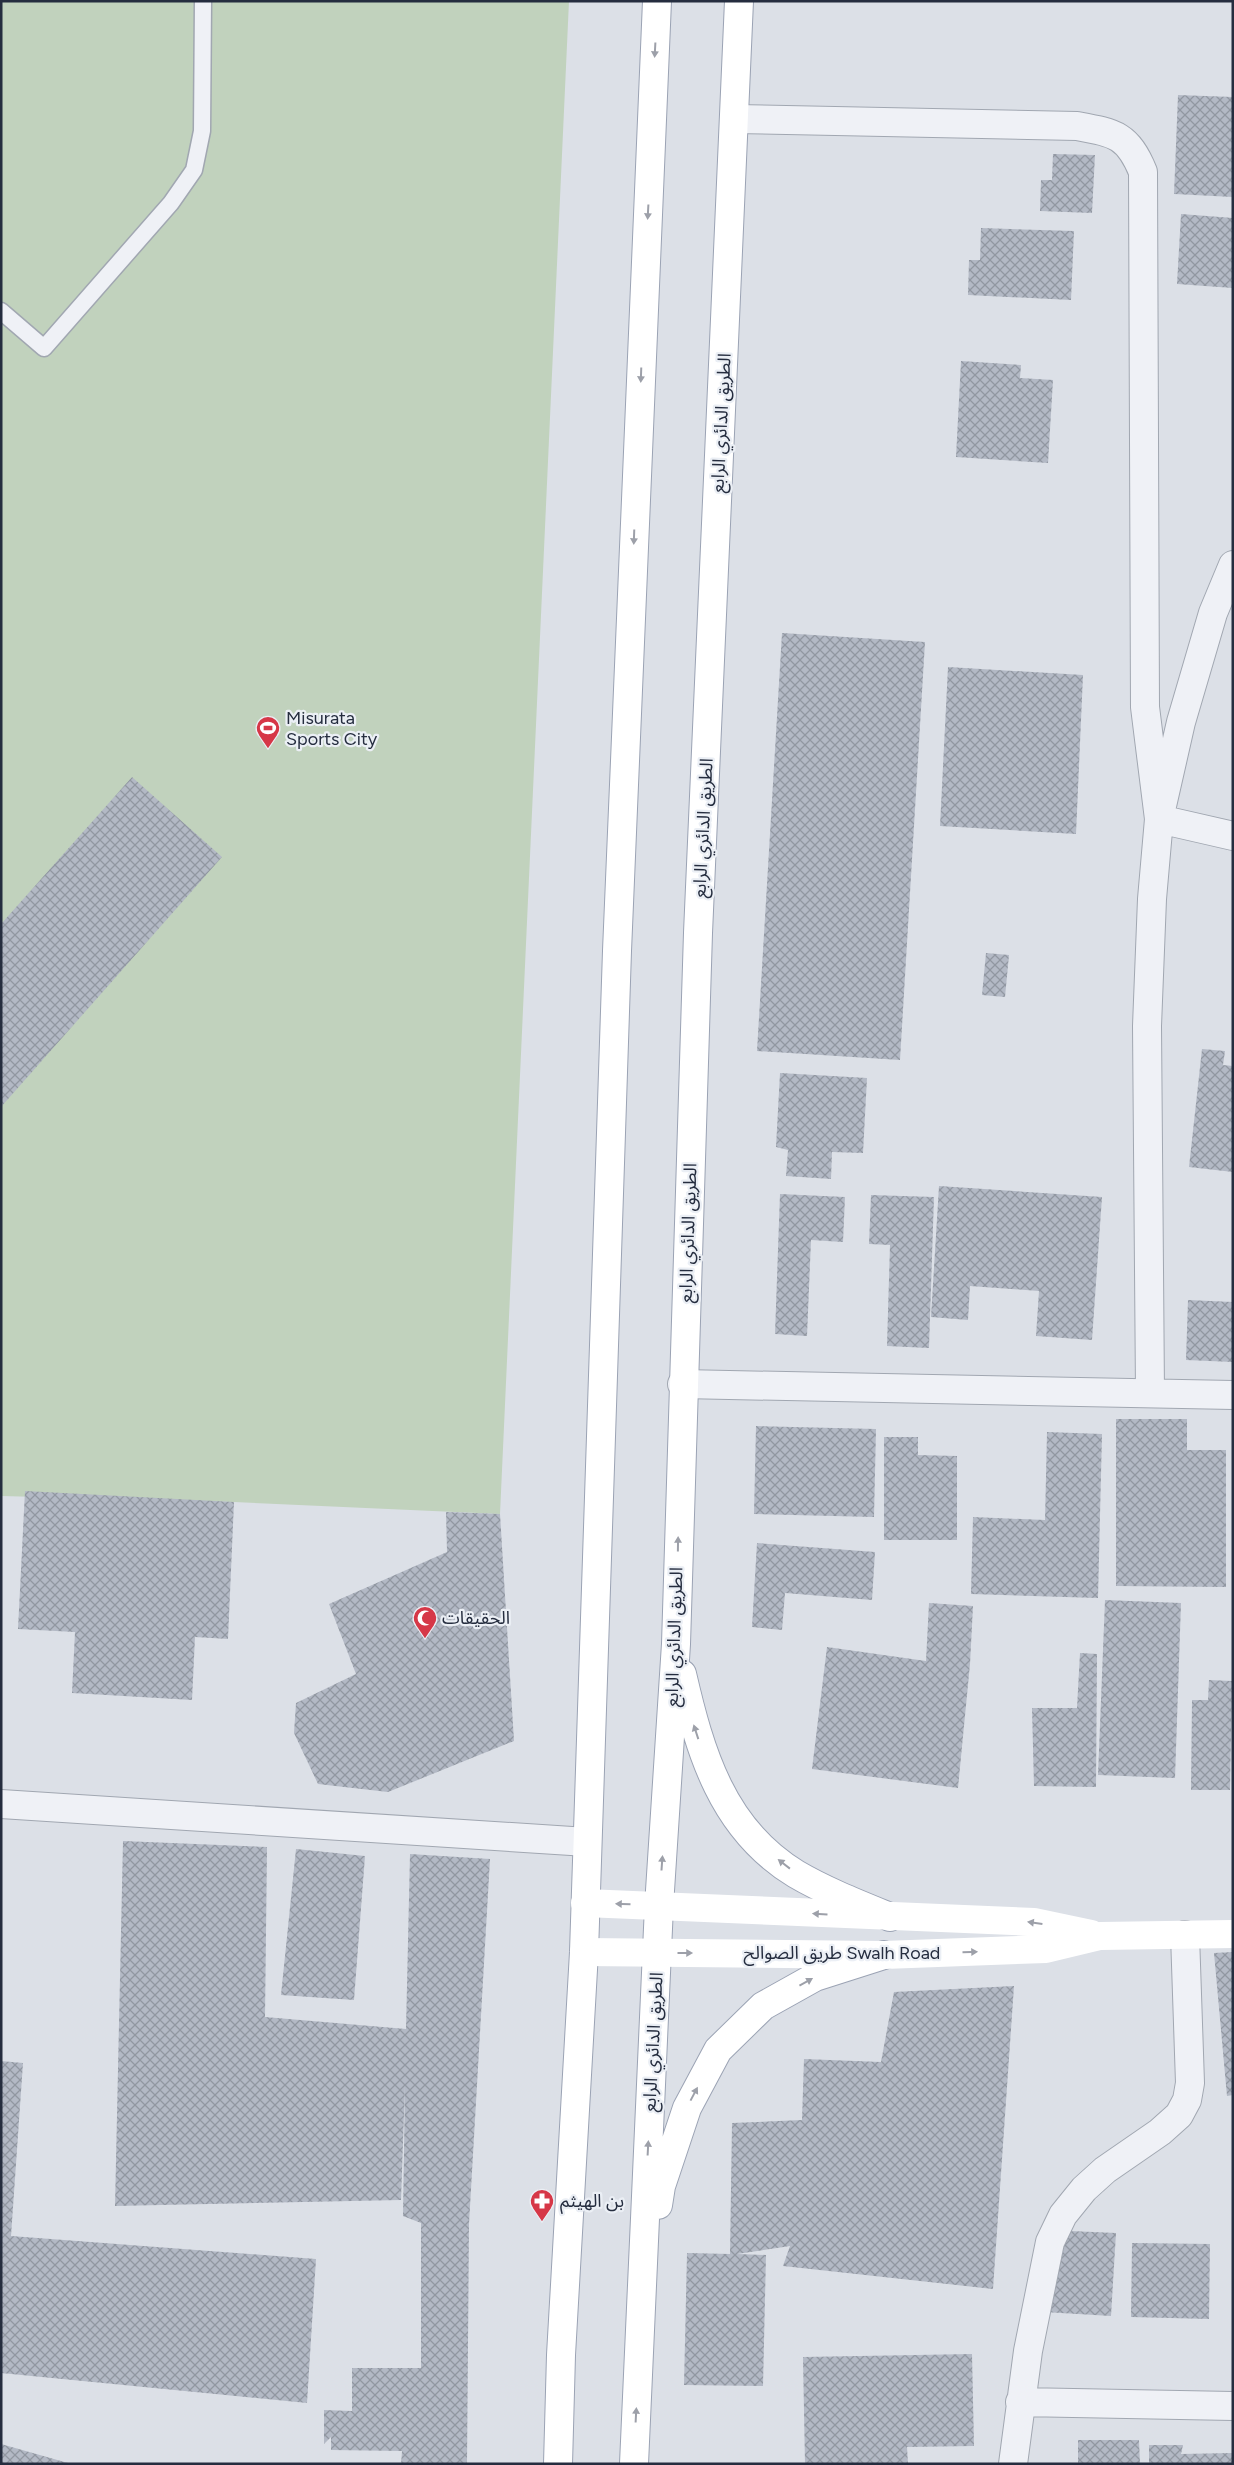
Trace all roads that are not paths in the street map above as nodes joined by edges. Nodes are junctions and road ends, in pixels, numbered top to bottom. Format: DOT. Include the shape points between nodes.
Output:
graph roads {
  1 [pos="204,1"];
  2 [pos="658,1"];
  3 [pos="739,1"];
  4 [pos="734,120"];
  5 [pos="1,310"];
  6 [pos="1233,565"];
  7 [pos="1159,819"];
  8 [pos="1233,836"];
  9 [pos="682,1384"];
  10 [pos="1150,1392"];
  11 [pos="1233,1395"];
  12 [pos="676,1644"];
  13 [pos="1,1804"];
  14 [pos="587,1842"];
  15 [pos="585,1903"];
  16 [pos="659,1906"];
  17 [pos="890,1917"];
  18 [pos="1233,1934"];
  19 [pos="1185,1935"];
  20 [pos="1100,1936"];
  21 [pos="584,1952"];
  22 [pos="657,1953"];
  23 [pos="884,1954"];
  24 [pos="642,2293"];
  25 [pos="1020,2402"];
  26 [pos="1233,2406"];
  27 [pos="558,2464"];
  28 [pos="634,2464"];
  29 [pos="1013,2464"];
  1 -- 5 [label="lane" via="202,132 194,170 171,203 44,348"];
  2 -- 14 [label="main road, one-way" via="618,932"];
  3 -- 4 [label="main road, الطريق الدائري الرابع"];
  4 -- 7 [label="street" via="1078,126 1122,139 1134,151 1142,172 1145,707"];
  4 -- 9 [label="main road, الطريق الدائري الرابع" via="698,933"];
  6 -- 7 [label="street" via="1213,613 1181,722"];
  7 -- 8 [label="street"];
  7 -- 10 [label="street" via="1147,1026"];
  9 -- 10 [label="street"];
  12 -- 9 [label="main road, الطريق الدائري الرابع, one-way"];
  10 -- 11 [label="street"];
  16 -- 12 [label="main road, الطريق الدائري الرابع, one-way"];
  17 -- 12 [label="main road, one-way" via="794,1873 760,1845 728,1809 694,1727"];
  13 -- 14 [label="street"];
  14 -- 15 [label="main road"];
  16 -- 15 [label="main road, طريق الصوالح Swalh Road, one-way"];
  15 -- 21 [label="main road"];
  17 -- 16 [label="main road, طريق الصوالح Swalh Road, one-way"];
  16 -- 22 [label="main road, الطريق الدائري الرابع"];
  20 -- 17 [label="main road, طريق الصوالح Swalh Road, one-way" via="1034,1922"];
  18 -- 19 [label="main road, طريق الصوالح Swalh Road"];
  19 -- 20 [label="main road, طريق الصوالح Swalh Road"];
  19 -- 25 [label="street" via="1190,2083 1187,2100 1179,2115 1106,2170 1063,2215 1050,2242"];
  23 -- 20 [label="main road, طريق الصوالح Swalh Road, one-way" via="1046,1949"];
  21 -- 22 [label="main road, طريق الصوالح Swalh Road"];
  21 -- 27 [label="main road" via="561,2355"];
  22 -- 23 [label="main road, طريق الصوالح Swalh Road, one-way"];
  24 -- 22 [label="main road, الطريق الدائري الرابع, one-way"];
  24 -- 23 [label="main road, one-way" via="661,2186 687,2108 718,2050 763,2006 815,1977"];
  28 -- 24 [label="main road, الطريق الدائري الرابع, one-way"];
  25 -- 26 [label="street"];
  25 -- 29 [label="street"];
}
